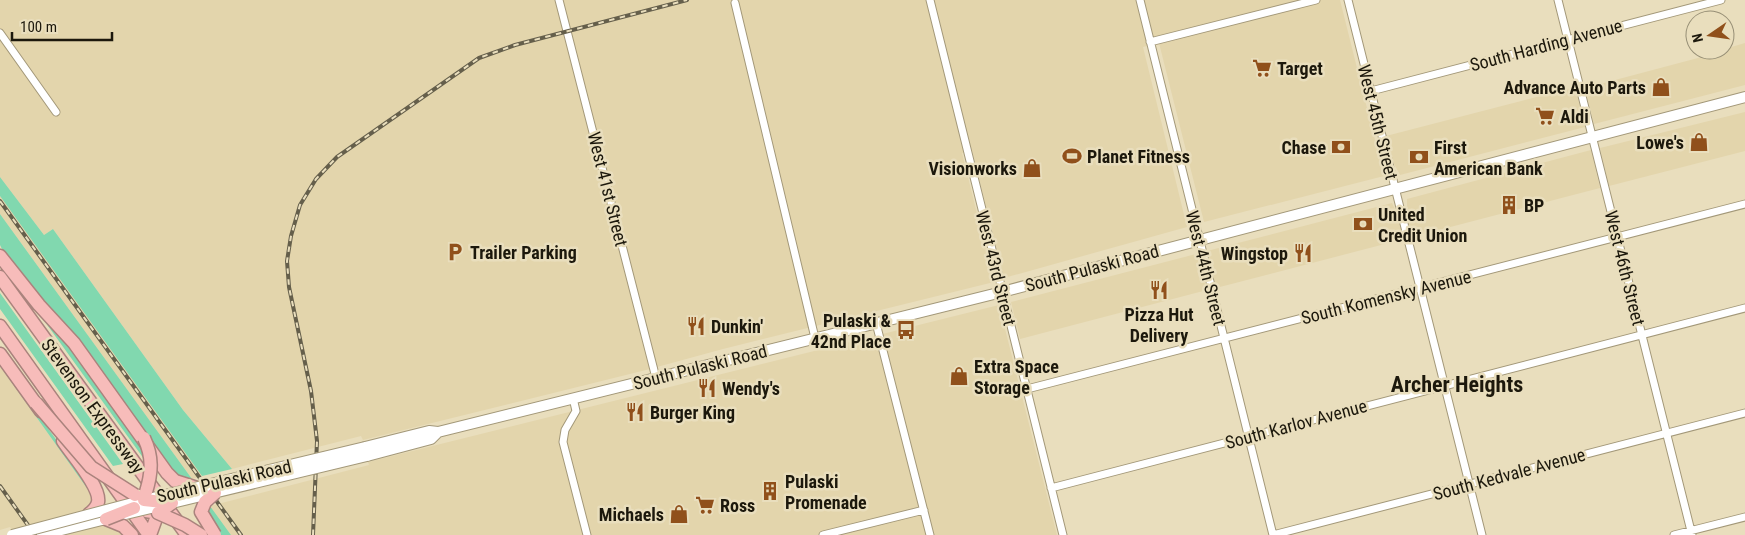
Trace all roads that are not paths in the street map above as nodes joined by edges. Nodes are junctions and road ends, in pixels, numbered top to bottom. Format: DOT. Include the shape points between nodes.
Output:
graph roads {
  1 [pos="559,0"];
  2 [pos="930,0"];
  3 [pos="1140,0"];
  4 [pos="1316,0"];
  5 [pos="1348,0"];
  6 [pos="1558,0"];
  7 [pos="1721,0"];
  8 [pos="735,3"];
  9 [pos="0,33"];
  10 [pos="1568,40"];
  11 [pos="1150,42"];
  12 [pos="1371,91"];
  13 [pos="1745,98"];
  14 [pos="56,112"];
  15 [pos="1592,137"];
  16 [pos="1395,188"];
  17 [pos="1745,204"];
  18 [pos="1617,237"];
  19 [pos="1199,240"];
  20 [pos="0,256"];
  21 [pos="0,277"];
  22 [pos="1420,288"];
  23 [pos="1002,292"];
  24 [pos="1745,308"];
  25 [pos="876,323"];
  26 [pos="0,326"];
  27 [pos="1642,335"];
  28 [pos="815,338"];
  29 [pos="1224,338"];
  30 [pos="0,354"];
  31 [pos="656,378"];
  32 [pos="1444,386"];
  33 [pos="1027,389"];
  34 [pos="573,398"];
  35 [pos="36,403"];
  36 [pos="1745,413"];
  37 [pos="438,432"];
  38 [pos="1666,433"];
  39 [pos="1248,436"];
  40 [pos="144,438"];
  41 [pos="1469,484"];
  42 [pos="196,488"];
  43 [pos="1051,488"];
  44 [pos="215,493"];
  45 [pos="172,502"];
  46 [pos="140,506"];
  47 [pos="113,508"];
  48 [pos="924,510"];
  49 [pos="158,513"];
  50 [pos="89,514"];
  51 [pos="1745,517"];
  52 [pos="106,519"];
  53 [pos="1692,533"];
  54 [pos="12,535"];
  55 [pos="41,535"];
  56 [pos="132,535"];
  57 [pos="150,535"];
  58 [pos="187,535"];
  59 [pos="201,535"];
  60 [pos="215,535"];
  61 [pos="587,535"];
  62 [pos="823,535"];
  63 [pos="930,535"];
  64 [pos="1063,535"];
  65 [pos="1273,535"];
  66 [pos="1482,535"];
  67 [pos="1674,535"];
  1 -- 31 [label="street, West 41st Street"];
  2 -- 23 [label="street, West 43rd Street"];
  3 -- 11 [label="street, West 44th Street"];
  4 -- 11 [label="street"];
  5 -- 12 [label="street, West 45th Street"];
  6 -- 10 [label="street, West 46th Street"];
  7 -- 10 [label="street, South Harding Avenue"];
  8 -- 28 [label="street"];
  9 -- 14 [label="street"];
  10 -- 12 [label="street, South Harding Avenue"];
  10 -- 15 [label="street, West 46th Street"];
  11 -- 19 [label="street, West 44th Street"];
  12 -- 16 [label="street, West 45th Street"];
  13 -- 15 [label="main road, South Pulaski Road"];
  15 -- 16 [label="main road, South Pulaski Road"];
  15 -- 18 [label="street, West 46th Street"];
  16 -- 19 [label="main road, South Pulaski Road"];
  16 -- 22 [label="street, West 45th Street"];
  17 -- 18 [label="street, South Komensky Avenue"];
  18 -- 22 [label="street, South Komensky Avenue"];
  18 -- 27 [label="street, West 46th Street"];
  19 -- 23 [label="main road, South Pulaski Road"];
  19 -- 29 [label="street, West 44th Street"];
  20 -- 40 [label="highway" via="74,344"];
  21 -- 58 [label="highway, Stevenson Expressway"];
  22 -- 29 [label="street, South Komensky Avenue"];
  22 -- 32 [label="street, West 45th Street"];
  23 -- 25 [label="main road, South Pulaski Road"];
  23 -- 33 [label="street, West 43rd Street"];
  24 -- 27 [label="street, South Karlov Avenue"];
  25 -- 28 [label="main road, South Pulaski Road"];
  25 -- 48 [label="street"];
  26 -- 57 [label="highway, Stevenson Expressway"];
  27 -- 32 [label="street, South Karlov Avenue"];
  27 -- 38 [label="street, West 46th Street"];
  28 -- 31 [label="main road, South Pulaski Road"];
  29 -- 33 [label="street, South Komensky Avenue"];
  29 -- 39 [label="street, West 44th Street"];
  30 -- 35 [label="highway"];
  31 -- 34 [label="main road, South Pulaski Road"];
  32 -- 39 [label="street, South Karlov Avenue"];
  32 -- 41 [label="street, West 45th Street"];
  33 -- 43 [label="street, West 43rd Street"];
  34 -- 37 [label="main road, South Pulaski Road"];
  34 -- 61 [label="street" via="576,411 565,430 563,442"];
  35 -- 46 [label="highway, bridge" via="91,467"];
  35 -- 50 [label="highway, bridge" via="96,488 98,501"];
  36 -- 38 [label="street, South Kedvale Avenue"];
  37 -- 42 [label="main road, South Pulaski Road, bridge" via="429,431"];
  37 -- 44 [label="main road, South Pulaski Road, bridge" via="431,439"];
  38 -- 41 [label="street, South Kedvale Avenue"];
  38 -- 53 [label="street, West 46th Street"];
  39 -- 43 [label="street, South Karlov Avenue"];
  39 -- 65 [label="street, West 44th Street"];
  40 -- 42 [label="highway, bridge" via="175,481"];
  40 -- 46 [label="highway, bridge" via="152,467"];
  41 -- 65 [label="street, South Kedvale Avenue"];
  41 -- 66 [label="street, West 45th Street"];
  42 -- 45 [label="highway, bridge"];
  42 -- 46 [label="main road, South Pulaski Road, bridge"];
  43 -- 64 [label="street, West 43rd Street"];
  44 -- 45 [label="main road, South Pulaski Road, bridge"];
  44 -- 60 [label="highway, bridge" via="205,502 201,512"];
  45 -- 46 [label="highway, bridge"];
  45 -- 49 [label="highway, bridge"];
  46 -- 47 [label="highway, bridge"];
  46 -- 49 [label="highway, bridge"];
  46 -- 52 [label="highway, bridge"];
  47 -- 50 [label="main road, bridge"];
  48 -- 62 [label="street"];
  48 -- 63 [label="street"];
  49 -- 57 [label="highway"];
  49 -- 59 [label="highway, bridge"];
  50 -- 54 [label="main road, bridge"];
  51 -- 53 [label="street"];
  52 -- 55 [label="main road"];
  52 -- 56 [label="highway" via="123,526"];
  53 -- 67 [label="street"];
}
